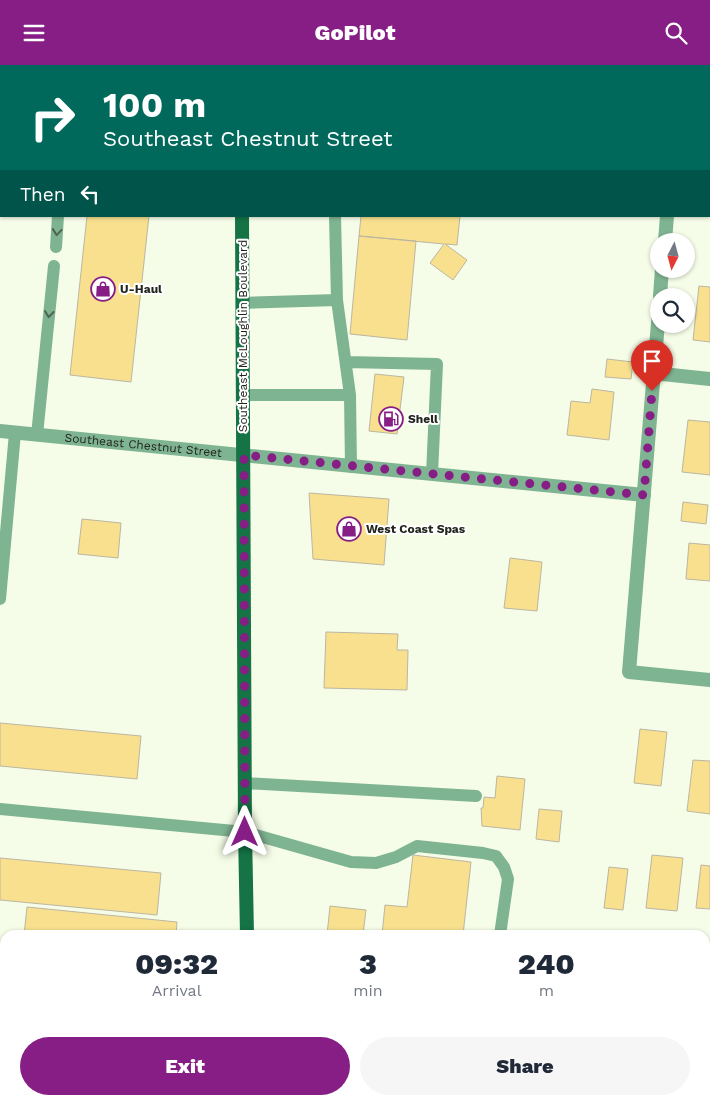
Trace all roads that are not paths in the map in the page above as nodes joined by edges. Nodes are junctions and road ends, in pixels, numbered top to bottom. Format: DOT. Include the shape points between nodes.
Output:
graph roads {
  1 [pos="58,217"];
  2 [pos="242,217"];
  3 [pos="335,217"];
  4 [pos="667,217"];
  5 [pos="666,233"];
  6 [pos="56,247"];
  7 [pos="54,266"];
  8 [pos="337,300"];
  9 [pos="242,303"];
  10 [pos="657,333"];
  11 [pos="346,362"];
  12 [pos="653,373"];
  13 [pos="710,379"];
  14 [pos="243,395"];
  15 [pos="350,395"];
  16 [pos="0,431"];
  17 [pos="15,433"];
  18 [pos="37,435"];
  19 [pos="244,455"];
  20 [pos="351,467"];
  21 [pos="432,474"];
  22 [pos="644,495"];
  23 [pos="0,599"];
  24 [pos="710,679"];
  25 [pos="244,783"];
  26 [pos="476,797"];
  27 [pos="0,809"];
  28 [pos="245,832"];
  29 [pos="247,930"];
  30 [pos="501,930"];
  1 -- 6 [label="lane, one-way"];
  2 -- 9 [label="main road, Southeast McLoughlin Boulevard"];
  3 -- 8 [label="lane"];
  4 -- 5 [label="street"];
  7 -- 18 [label="lane, one-way"];
  8 -- 9 [label="lane"];
  8 -- 11 [label="lane"];
  9 -- 14 [label="main road, Southeast McLoughlin Boulevard"];
  10 -- 12 [label="street"];
  11 -- 15 [label="lane"];
  11 -- 21 [label="lane" via="437,364"];
  12 -- 13 [label="street"];
  12 -- 22 [label="street"];
  14 -- 15 [label="lane"];
  14 -- 19 [label="main road, Southeast McLoughlin Boulevard"];
  15 -- 20 [label="lane"];
  16 -- 17 [label="street, Southeast Chestnut Street"];
  17 -- 18 [label="street, Southeast Chestnut Street"];
  17 -- 23 [label="lane"];
  18 -- 19 [label="street, Southeast Chestnut Street"];
  19 -- 20 [label="street, Southeast Chestnut Street"];
  19 -- 25 [label="main road, Southeast McLoughlin Boulevard"];
  20 -- 21 [label="street, Southeast Chestnut Street"];
  21 -- 22 [label="street, Southeast Chestnut Street"];
  22 -- 24 [label="street" via="629,673"];
  25 -- 26 [label="lane"];
  25 -- 28 [label="main road, Southeast McLoughlin Boulevard"];
  27 -- 28 [label="lane"];
  28 -- 29 [label="main road, Southeast McLoughlin Boulevard"];
  28 -- 30 [label="lane" via="351,862 376,863 417,846 496,856 508,879"];
}
